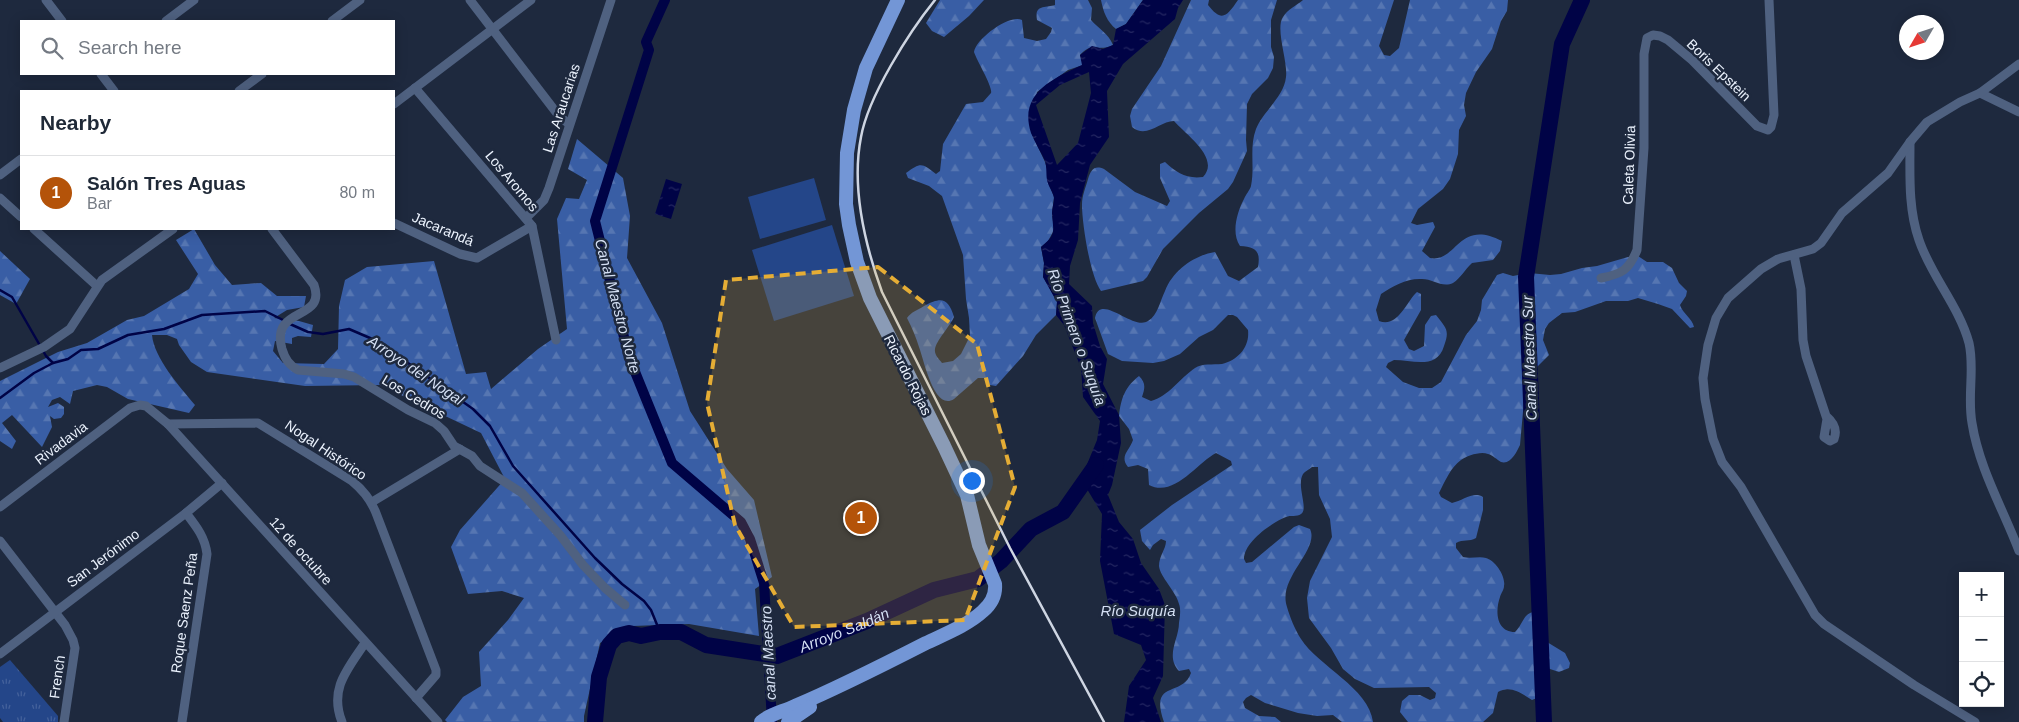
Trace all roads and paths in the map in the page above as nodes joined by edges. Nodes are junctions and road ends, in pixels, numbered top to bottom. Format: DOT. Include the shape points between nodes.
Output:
graph roads {
  1 [pos="46,0"];
  2 [pos="194,0"];
  3 [pos="360,0"];
  4 [pos="470,0"];
  5 [pos="531,0"];
  6 [pos="611,0"];
  7 [pos="898,0"];
  8 [pos="1769,0"];
  9 [pos="61,20"];
  10 [pos="167,20"];
  11 [pos="333,20"];
  12 [pos="492,30"];
  13 [pos="1653,35"];
  14 [pos="2019,64"];
  15 [pos="102,75"];
  16 [pos="261,75"];
  17 [pos="415,88"];
  18 [pos="112,90"];
  19 [pos="240,90"];
  20 [pos="1980,93"];
  21 [pos="395,103"];
  22 [pos="2019,112"];
  23 [pos="570,124"];
  24 [pos="1910,142"];
  25 [pos="20,160"];
  26 [pos="0,175"];
  27 [pos="0,198"];
  28 [pos="20,216"];
  29 [pos="529,222"];
  30 [pos="395,223"];
  31 [pos="35,230"];
  32 [pos="172,230"];
  33 [pos="273,230"];
  34 [pos="1794,255"];
  35 [pos="1601,278"];
  36 [pos="97,286"];
  37 [pos="556,340"];
  38 [pos="0,368"];
  39 [pos="140,405"];
  40 [pos="1826,416"];
  41 [pos="168,424"];
  42 [pos="460,449"];
  43 [pos="222,483"];
  44 [pos="372,502"];
  45 [pos="0,507"];
  46 [pos="186,513"];
  47 [pos="0,541"];
  48 [pos="2019,551"];
  49 [pos="625,605"];
  50 [pos="56,612"];
  51 [pos="365,643"];
  52 [pos="0,654"];
  53 [pos="860,676"];
  54 [pos="416,698"];
  55 [pos="64,722"];
  56 [pos="182,722"];
  57 [pos="342,722"];
  58 [pos="438,722"];
  59 [pos="761,722"];
  60 [pos="788,722"];
  61 [pos="1976,722"];
  1 -- 9 [label="street"];
  2 -- 10 [label="street"];
  3 -- 11 [label="street"];
  4 -- 12 [label="street"];
  5 -- 12 [label="street"];
  6 -- 23 [label="street, Las Araucarias"];
  7 -- 53 [label="main road, Ricardo Rojas" via="866,68 854,110 847,153 849,225 857,262 870,298 967,495 983,556 996,590 992,600 978,615"];
  8 -- 13 [label="street, Boris Epstein" via="1774,115 1768,130 1757,126 1668,40"];
  12 -- 17 [label="street"];
  12 -- 23 [label="street" via="559,116"];
  13 -- 35 [label="street, Caleta Olivia" via="1647,38 1644,54 1644,148 1637,250 1632,263 1623,271"];
  14 -- 20 [label="street"];
  15 -- 18 [label="street"];
  16 -- 19 [label="street"];
  17 -- 21 [label="street"];
  17 -- 29 [label="street, Los Aromos"];
  20 -- 22 [label="street"];
  20 -- 24 [label="street" via="1937,115"];
  23 -- 29 [label="street, Las Araucarias" via="544,200"];
  24 -- 34 [label="street" via="1888,173 1842,213 1826,238 1813,249"];
  24 -- 48 [label="street" via="1912,209 1916,229 1925,256 1967,336 1972,364 1971,415 1980,456"];
  25 -- 26 [label="street"];
  27 -- 28 [label="street"];
  29 -- 30 [label="street, Jacarandá" via="477,258 460,254"];
  29 -- 37 [label="street, Los Aromos"];
  31 -- 36 [label="street"];
  32 -- 36 [label="street"];
  33 -- 42 [label="street, Los Cedros" via="316,290 313,305 286,322 280,332 284,358 298,370 354,377 435,423"];
  34 -- 40 [label="street" via="1801,289 1806,356"];
  34 -- 61 [label="street" via="1761,269 1728,298 1716,318 1703,378 1718,454 1819,620 1914,685"];
  36 -- 38 [label="street" via="74,325 40,349"];
  39 -- 41 [label="street, 12 de octubre" via="146,406"];
  39 -- 45 [label="street, Rivadavia" via="130,408"];
  41 -- 43 [label="street, 12 de octubre"];
  41 -- 44 [label="street, Nogal Histórico" via="258,423 352,481"];
  42 -- 44 [label="street"];
  42 -- 49 [label="street, Los Cedros" via="522,493 605,588"];
  43 -- 46 [label="street, San Jerónimo"];
  43 -- 51 [label="street, 12 de octubre"];
  44 -- 54 [label="street, Nogal Histórico" via="436,670 436,675"];
  46 -- 50 [label="street, San Jerónimo"];
  46 -- 56 [label="street, Roque Saenz Peña" via="202,534 207,554"];
  47 -- 50 [label="street, French"];
  50 -- 52 [label="street, San Jerónimo"];
  50 -- 55 [label="street, French" via="70,633 74,648"];
  51 -- 54 [label="street, 12 de octubre"];
  51 -- 57 [label="street" via="339,687 337,705"];
  53 -- 59 [label="main road, Ricardo Rojas"];
  53 -- 60 [label="main road, Ricardo Rojas"];
  54 -- 58 [label="street, 12 de octubre"];
}
